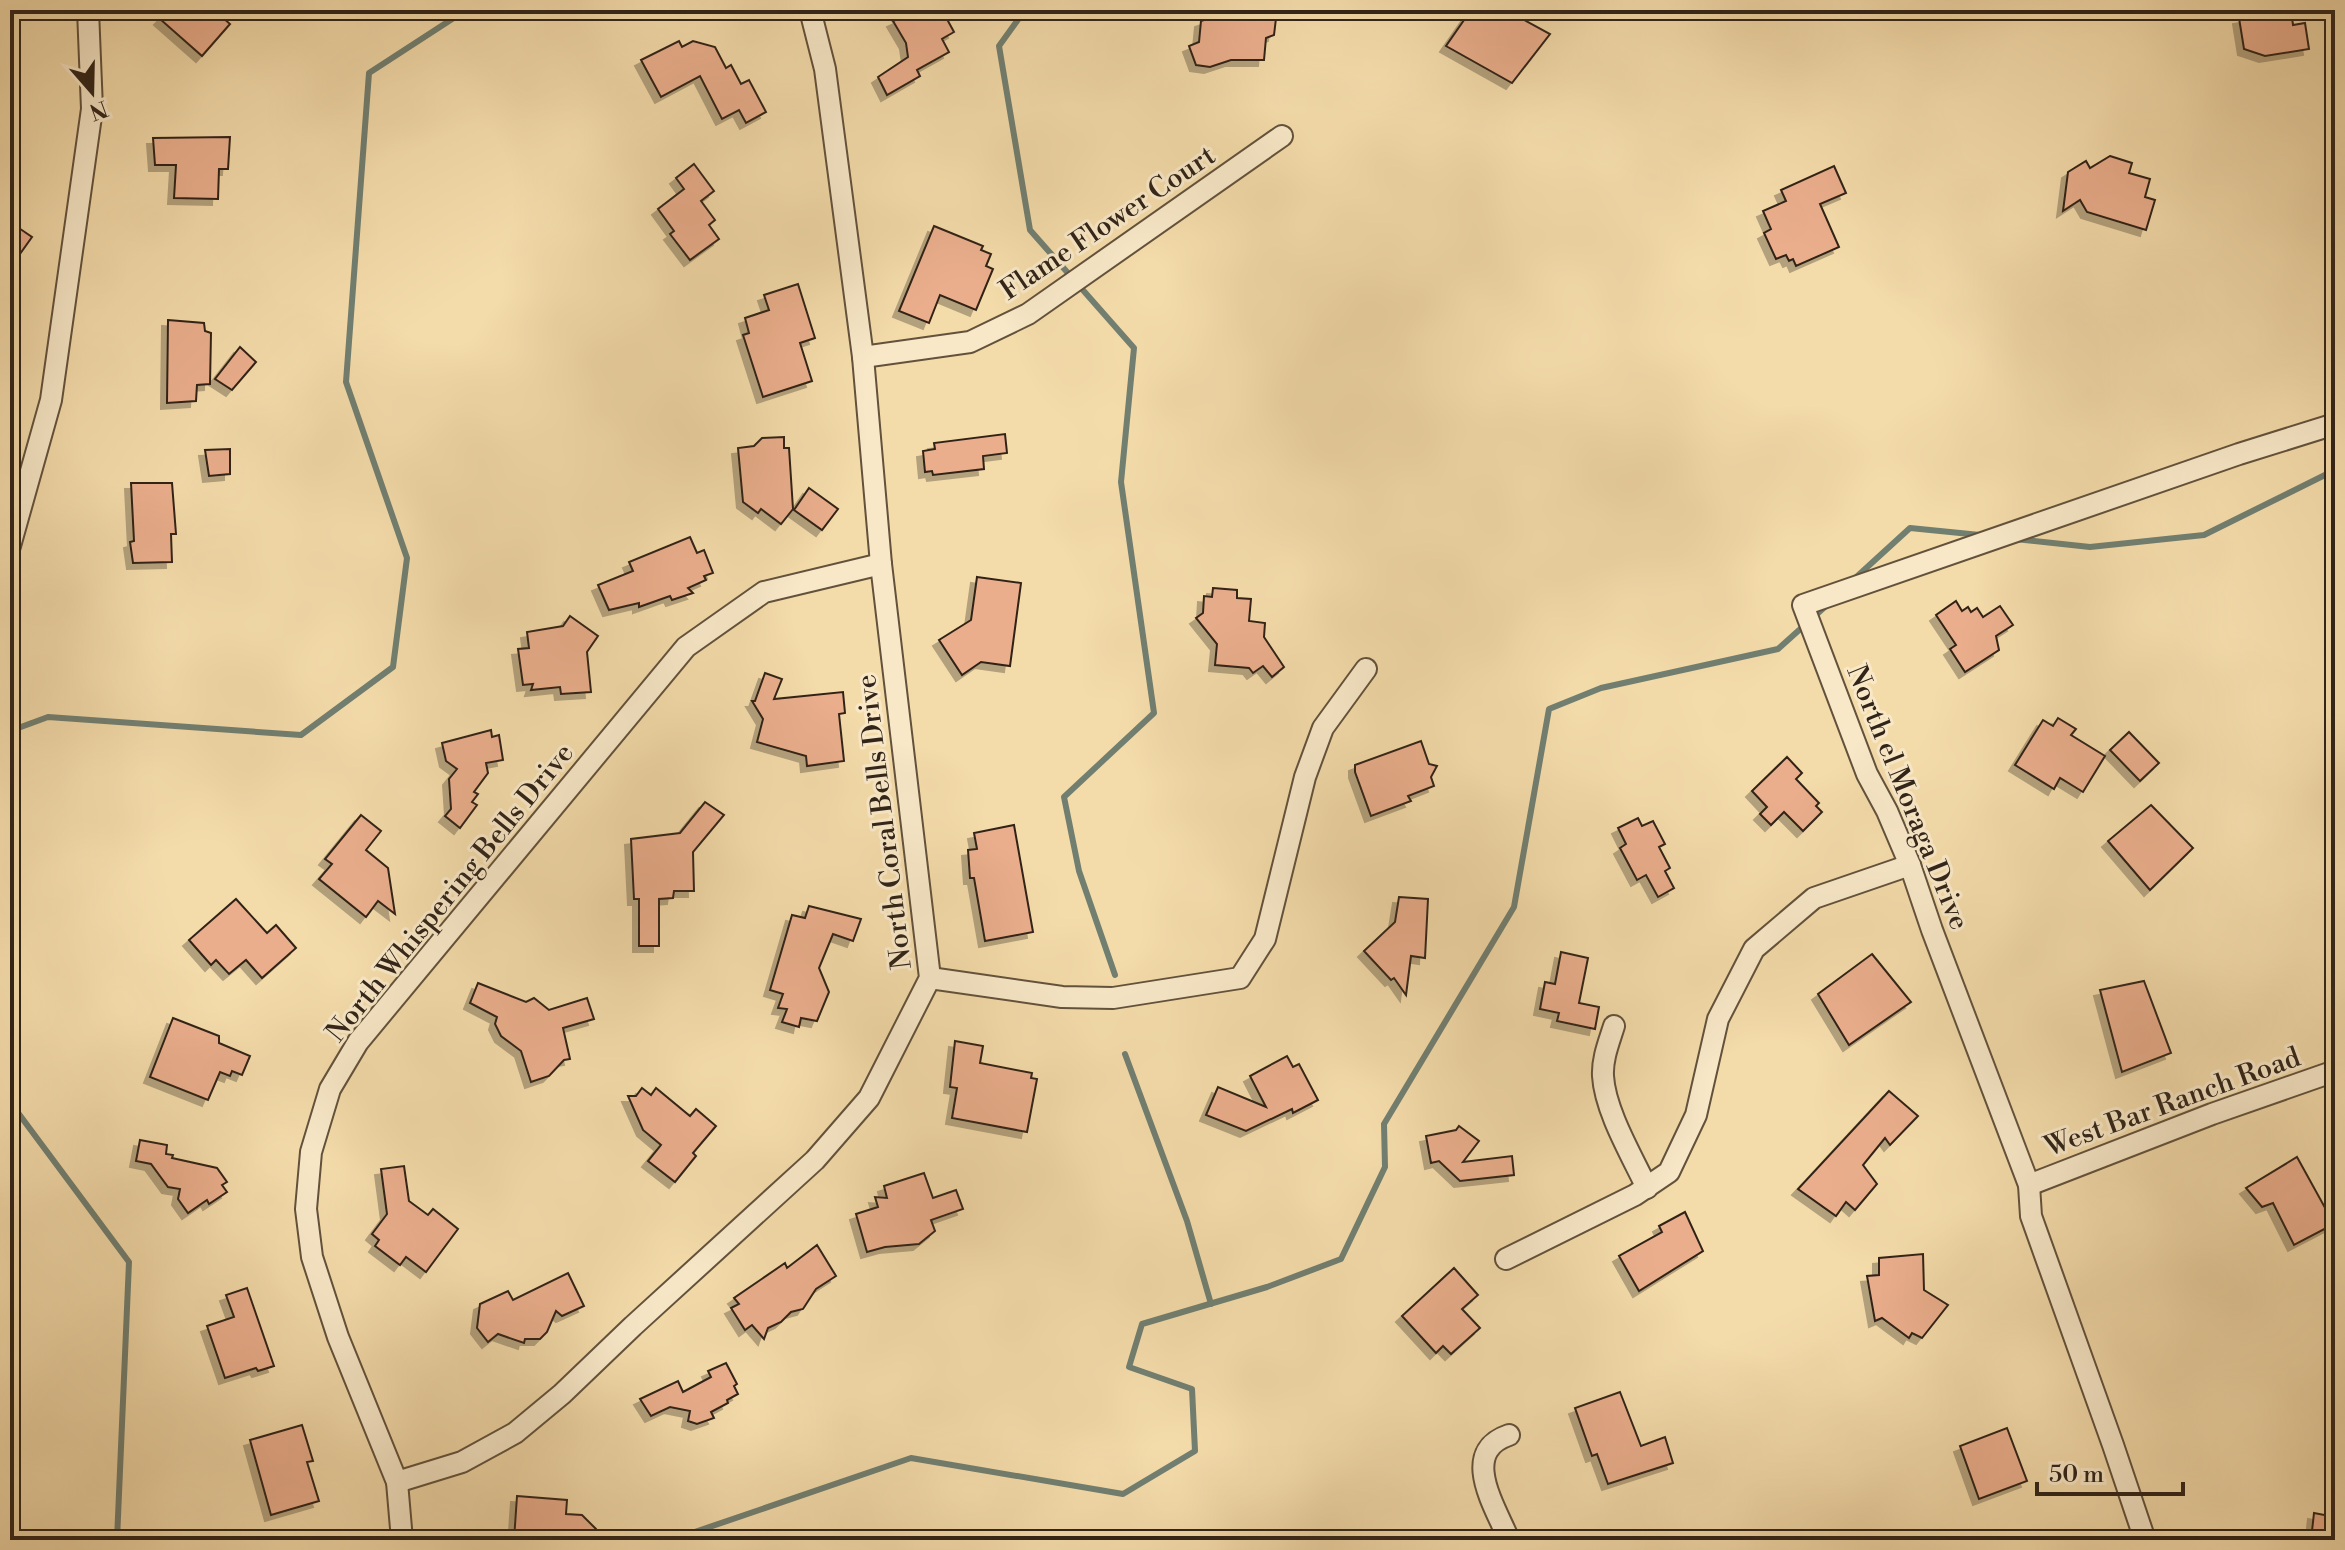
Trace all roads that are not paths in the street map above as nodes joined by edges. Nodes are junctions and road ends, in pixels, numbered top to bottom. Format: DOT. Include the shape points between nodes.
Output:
graph roads {
  1 [pos="88,10"];
  2 [pos="810,10"];
  3 [pos="1282,136"];
  4 [pos="863,357"];
  5 [pos="2335,424"];
  6 [pos="10,546"];
  7 [pos="881,564"];
  8 [pos="1366,669"];
  9 [pos="1910,865"];
  10 [pos="930,978"];
  11 [pos="1614,1026"];
  12 [pos="2335,1071"];
  13 [pos="2029,1185"];
  14 [pos="1647,1188"];
  15 [pos="1506,1259"];
  16 [pos="1509,1435"];
  17 [pos="397,1482"];
  18 [pos="402,1540"];
  19 [pos="1509,1540"];
  20 [pos="2145,1540"];
  1 -- 6 [label="street" via="92,109 51,400"];
  2 -- 4 [label="street, North Coral Bells Drive" via="825,69"];
  3 -- 4 [label="street, Flame Flower Court" via="1028,314 970,342"];
  4 -- 7 [label="street, North Coral Bells Drive"];
  5 -- 9 [label="street, North el Moraga Drive" via="1803,605 1867,774"];
  7 -- 10 [label="street, North Coral Bells Drive"];
  7 -- 17 [label="street, North Whispering Bells Drive" via="764,592 686,647 358,1042 330,1089 311,1152 306,1209 312,1257"];
  8 -- 10 [label="street" via="1323,728 1305,777 1265,939 1240,978 1113,998 1062,997"];
  9 -- 13 [label="street, North el Moraga Drive"];
  9 -- 14 [label="street" via="1814,898 1754,949 1718,1019 1696,1115 1669,1172"];
  10 -- 17 [label="street, North Coral Bells Drive" via="869,1098 815,1160 515,1433 462,1462"];
  11 -- 14 [label="street" via="1603,1075 1622,1135"];
  12 -- 13 [label="street, West Bar Ranch Road"];
  13 -- 20 [label="street, North el Moraga Drive" via="2031,1216"];
  14 -- 15 [label="street"];
  16 -- 19 [label="street" via="1487,1448 1481,1464"];
  17 -- 18 [label="street, North Whispering Bells Drive"];
}
